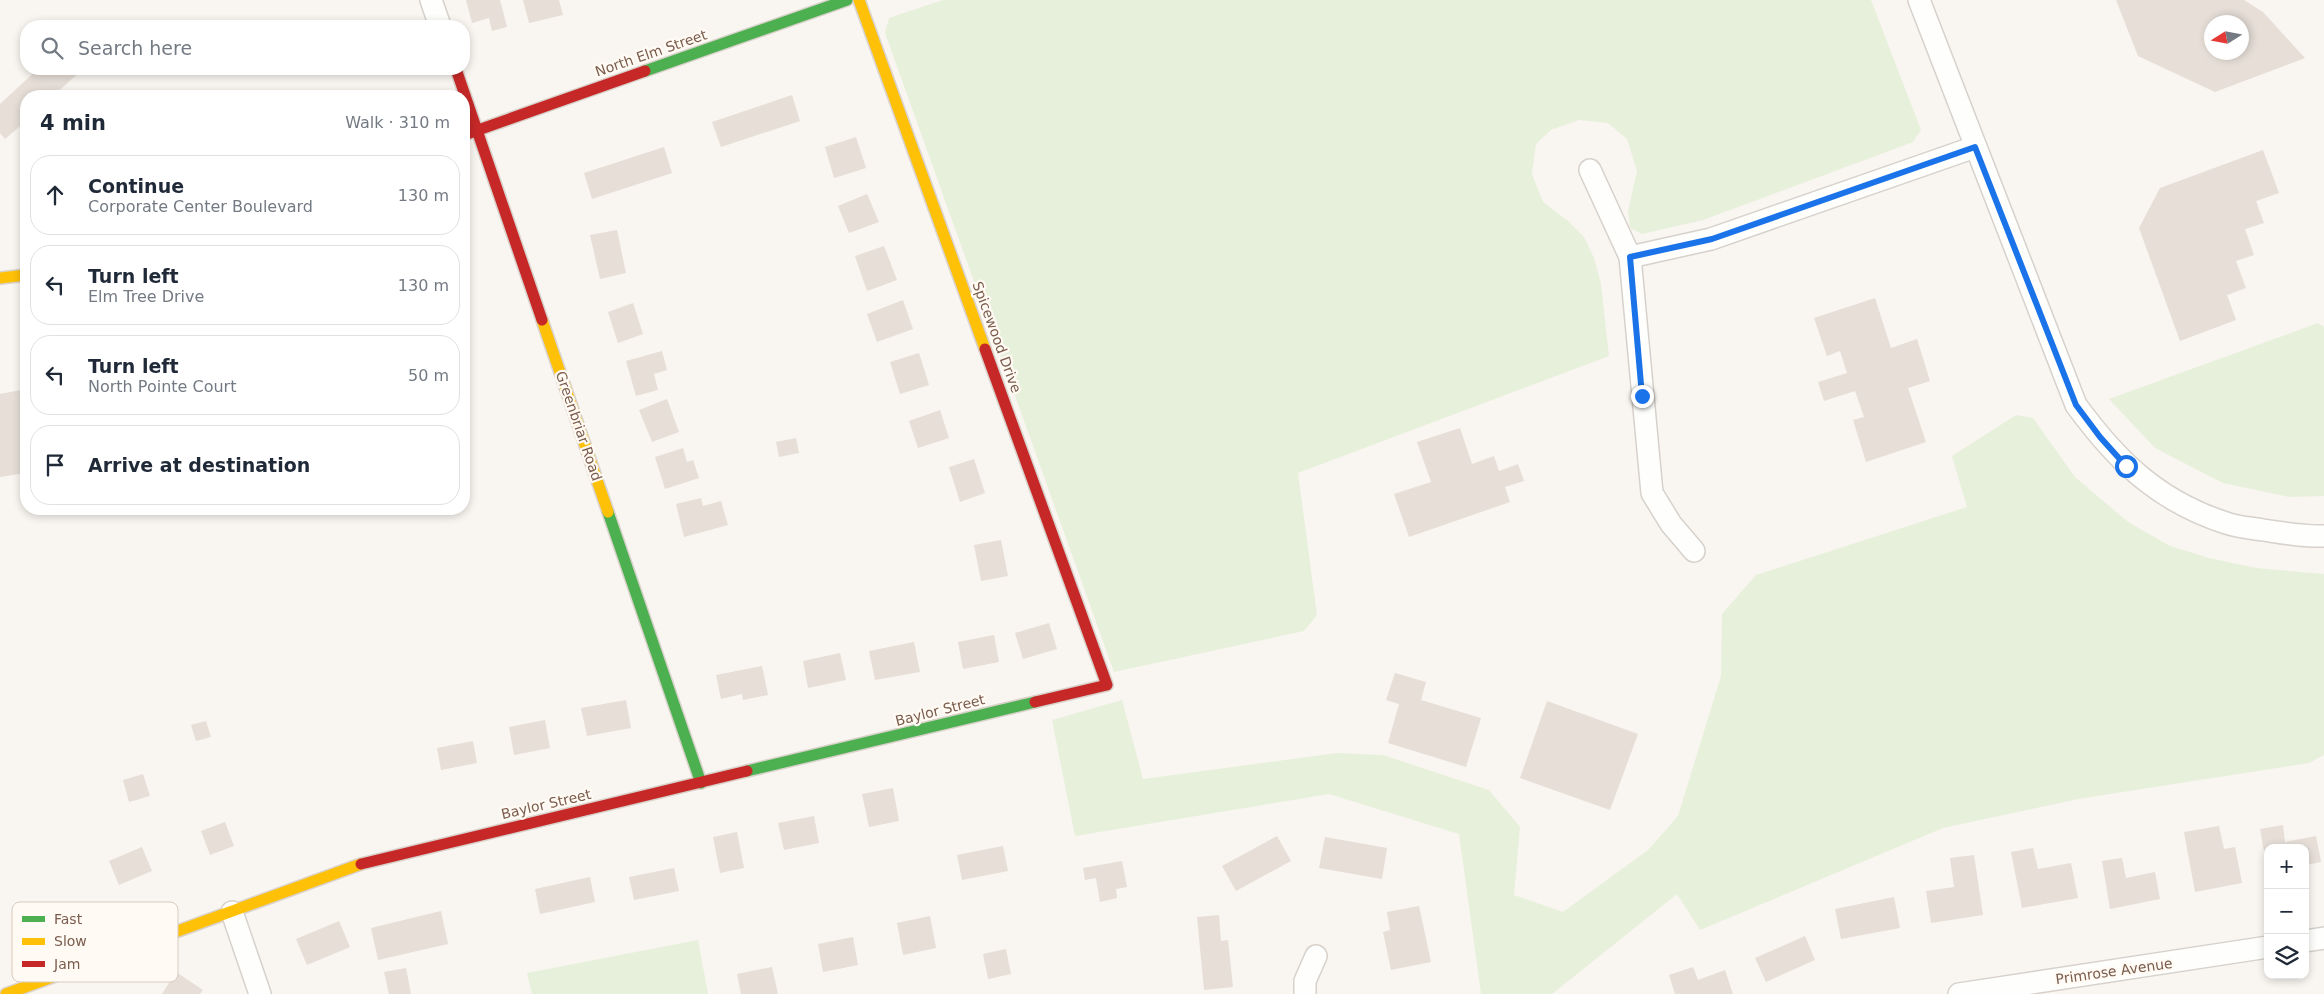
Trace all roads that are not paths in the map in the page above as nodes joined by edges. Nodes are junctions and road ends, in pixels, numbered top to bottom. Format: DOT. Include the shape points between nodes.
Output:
graph roads {
  1 [pos="431,0"];
  2 [pos="847,0"];
  3 [pos="859,0"];
  4 [pos="1919,0"];
  5 [pos="438,20"];
  6 [pos="458,75"];
  7 [pos="463,90"];
  8 [pos="470,110"];
  9 [pos="477,130"];
  10 [pos="470,133"];
  11 [pos="1975,147"];
  12 [pos="1590,170"];
  13 [pos="1630,257"];
  14 [pos="20,276"];
  15 [pos="0,278"];
  16 [pos="2324,536"];
  17 [pos="1694,551"];
  18 [pos="1107,684"];
  19 [pos="701,783"];
  20 [pos="232,912"];
  21 [pos="178,932"];
  22 [pos="2324,938"];
  23 [pos="2309,940"];
  24 [pos="2264,948"];
  25 [pos="1316,956"];
  26 [pos="39,982"];
  27 [pos="6,994"];
  28 [pos="260,994"];
  29 [pos="1305,994"];
  30 [pos="1959,994"];
  1 -- 5 [label="street"];
  2 -- 9 [label="street, North Elm Street"];
  3 -- 18 [label="street, Spicewood Drive"];
  4 -- 11 [label="street"];
  6 -- 7 [label="street, Greenbriar Road"];
  8 -- 9 [label="street, Greenbriar Road"];
  9 -- 10 [label="street, North Elm Street"];
  9 -- 19 [label="street, Greenbriar Road"];
  11 -- 13 [label="street" via="1712,239"];
  11 -- 16 [label="street" via="2076,405 2126,466 2170,499 2226,524 2286,534"];
  12 -- 13 [label="street"];
  13 -- 17 [label="street" via="1652,493 1671,524"];
  14 -- 15 [label="street"];
  18 -- 19 [label="street, Baylor Street"];
  19 -- 20 [label="street, Baylor Street" via="368,861"];
  20 -- 21 [label="street, Baylor Street"];
  20 -- 28 [label="street"];
  22 -- 23 [label="street"];
  24 -- 30 [label="street, Primrose Avenue"];
  25 -- 29 [label="street" via="1305,981"];
  26 -- 27 [label="street, Baylor Street"];
}
